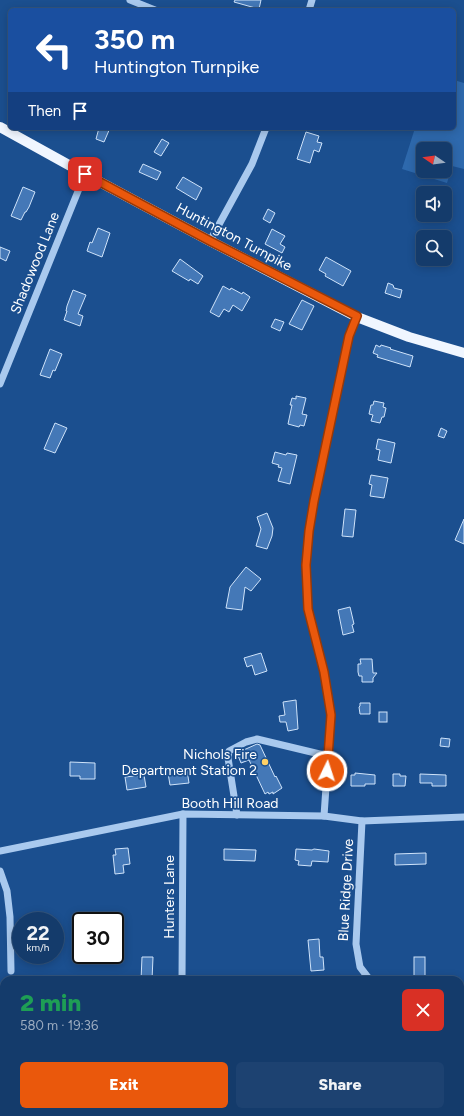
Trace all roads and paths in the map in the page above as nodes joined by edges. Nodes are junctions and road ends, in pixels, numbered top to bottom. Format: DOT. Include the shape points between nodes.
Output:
graph roads {
  1 [pos="130,0"];
  2 [pos="151,8"];
  3 [pos="0,127"];
  4 [pos="265,130"];
  5 [pos="85,174"];
  6 [pos="210,241"];
  7 [pos="357,316"];
  8 [pos="464,353"];
  9 [pos="0,384"];
  10 [pos="328,756"];
  11 [pos="183,814"];
  12 [pos="237,815"];
  13 [pos="324,816"];
  14 [pos="464,817"];
  15 [pos="362,821"];
  16 [pos="0,851"];
  17 [pos="0,871"];
  18 [pos="11,971"];
  19 [pos="182,976"];
  20 [pos="367,976"];
  1 -- 2 [label="street"];
  3 -- 5 [label="main road, Huntington Turnpike"];
  4 -- 6 [label="street" via="252,164"];
  5 -- 6 [label="main road, Huntington Turnpike"];
  5 -- 9 [label="street, Shadowood Lane"];
  6 -- 7 [label="main road, Huntington Turnpike"];
  7 -- 8 [label="main road, Huntington Turnpike" via="409,337"];
  7 -- 10 [label="street" via="349,336 314,501 307,561 308,609 324,672 331,715"];
  10 -- 12 [label="street" via="257,738 229,751"];
  10 -- 13 [label="street"];
  11 -- 12 [label="street, Booth Hill Road"];
  11 -- 16 [label="street, Booth Hill Road"];
  11 -- 19 [label="street, Hunters Lane"];
  12 -- 13 [label="street, Booth Hill Road"];
  13 -- 15 [label="street, Booth Hill Road"];
  14 -- 15 [label="street, Booth Hill Road"];
  15 -- 20 [label="street, Blue Ridge Drive" via="356,944 360,967"];
  17 -- 18 [label="street" via="7,890 10,917"];
}
